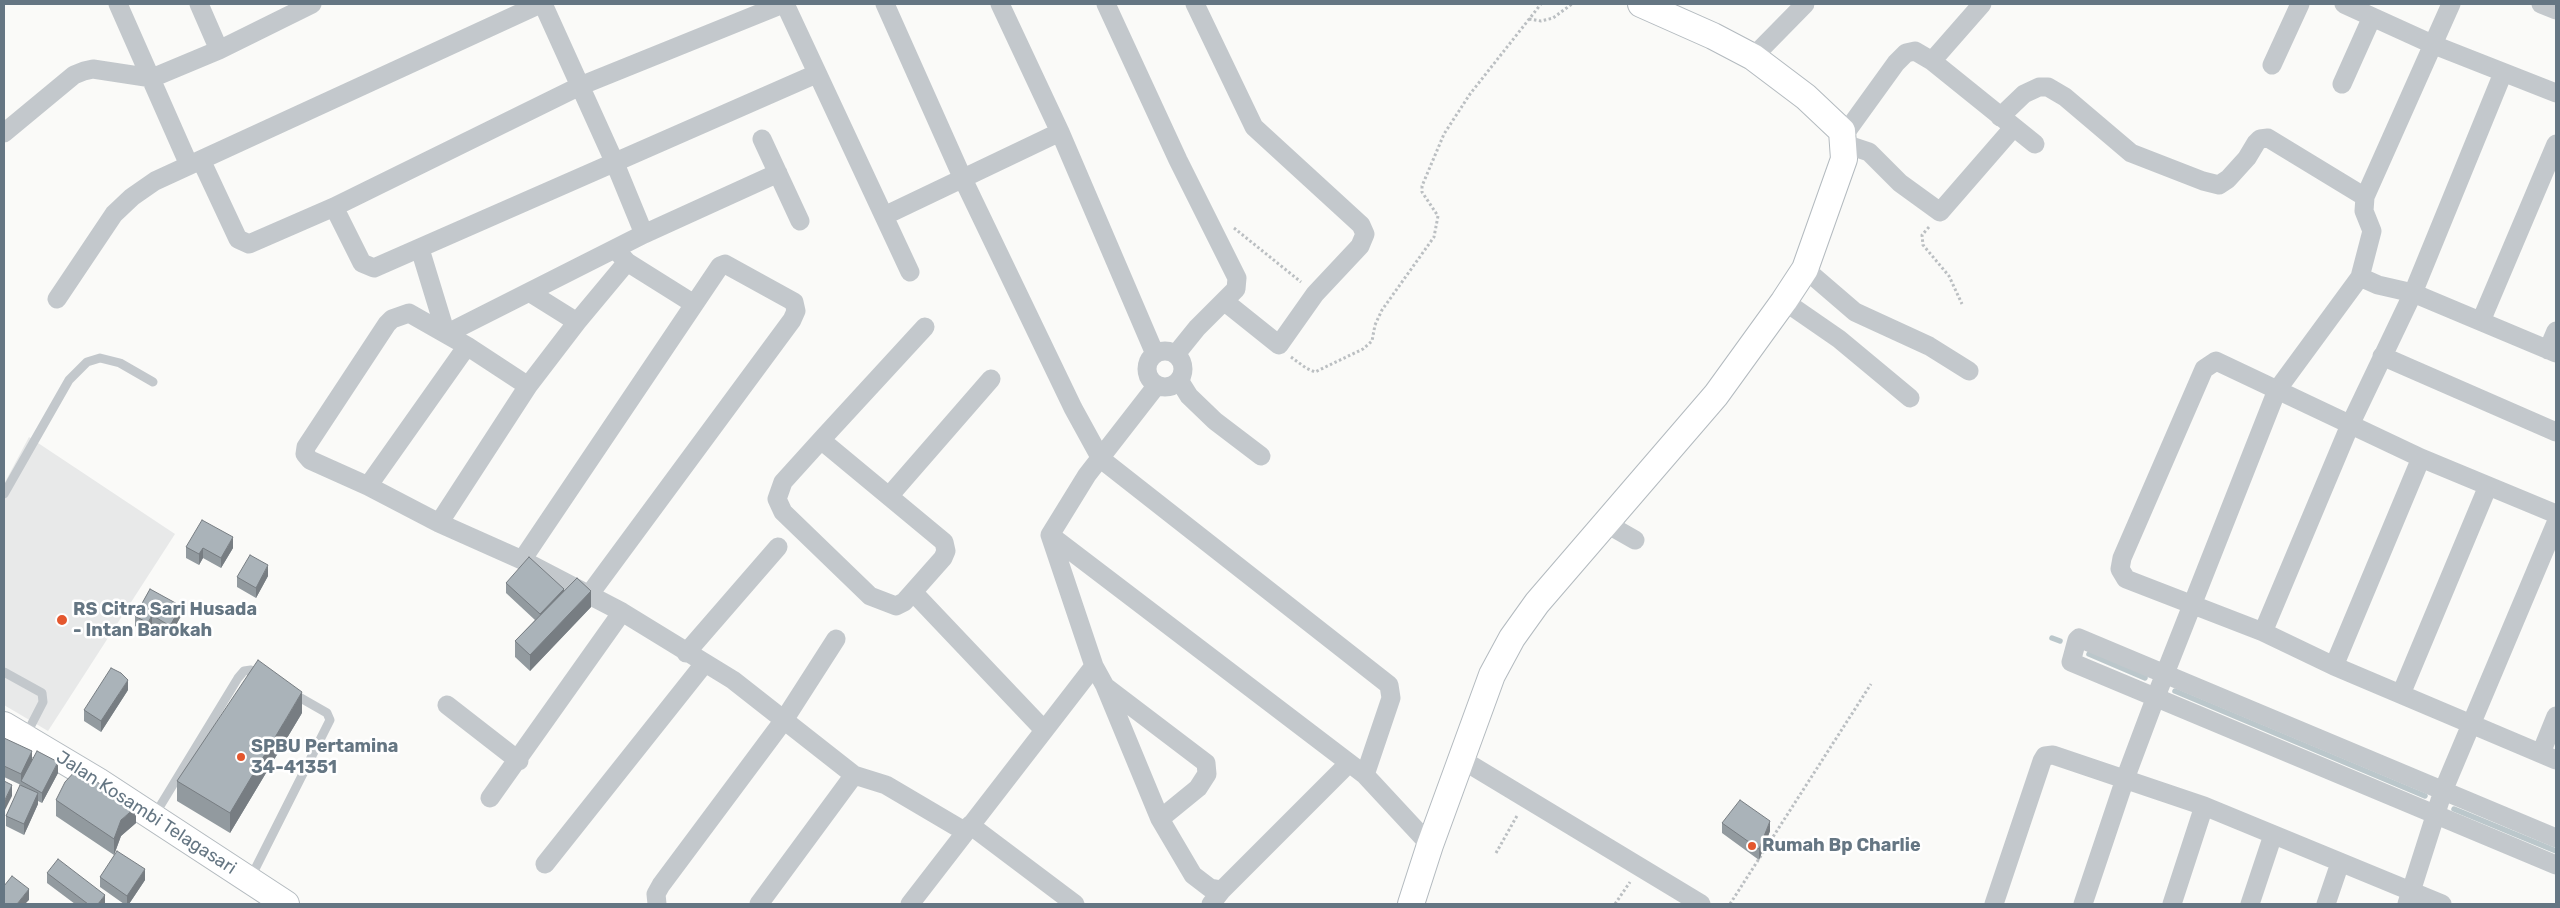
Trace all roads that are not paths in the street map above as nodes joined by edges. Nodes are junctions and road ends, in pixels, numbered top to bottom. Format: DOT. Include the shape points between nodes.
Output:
graph roads {
  1 [pos="118,4"];
  2 [pos="199,4"];
  3 [pos="541,4"];
  4 [pos="784,4"];
  5 [pos="885,4"];
  6 [pos="1000,4"];
  7 [pos="1106,4"];
  8 [pos="1196,4"];
  9 [pos="1641,4"];
  10 [pos="1805,4"];
  11 [pos="1982,4"];
  12 [pos="2300,4"];
  13 [pos="2344,4"];
  14 [pos="2451,4"];
  15 [pos="2541,4"];
  16 [pos="300,6"];
  17 [pos="2556,10"];
  18 [pos="2372,17"];
  19 [pos="2434,45"];
  20 [pos="219,50"];
  21 [pos="1753,57"];
  22 [pos="1932,61"];
  23 [pos="2272,65"];
  24 [pos="2503,73"];
  25 [pos="816,74"];
  26 [pos="152,78"];
  27 [pos="2342,84"];
  28 [pos="580,86"];
  29 [pos="2556,93"];
  30 [pos="2006,122"];
  31 [pos="1060,132"];
  32 [pos="4,133"];
  33 [pos="762,139"];
  34 [pos="1844,140"];
  35 [pos="2034,144"];
  36 [pos="2556,144"];
  37 [pos="614,161"];
  38 [pos="195,164"];
  39 [pos="778,173"];
  40 [pos="964,179"];
  41 [pos="2365,197"];
  42 [pos="334,206"];
  43 [pos="884,216"];
  44 [pos="800,221"];
  45 [pos="644,234"];
  46 [pos="420,249"];
  47 [pos="621,255"];
  48 [pos="1805,269"];
  49 [pos="910,272"];
  50 [pos="2360,277"];
  51 [pos="529,292"];
  52 [pos="2413,293"];
  53 [pos="57,299"];
  54 [pos="1224,301"];
  55 [pos="1784,301"];
  56 [pos="694,304"];
  57 [pos="2481,321"];
  58 [pos="578,322"];
  59 [pos="925,327"];
  60 [pos="2556,331"];
  61 [pos="446,334"];
  62 [pos="467,346"];
  63 [pos="2552,352"];
  64 [pos="1155,354"];
  65 [pos="1176,354"];
  66 [pos="2382,356"];
  67 [pos="1969,371"];
  68 [pos="991,379"];
  69 [pos="1180,380"];
  70 [pos="153,382"];
  71 [pos="1157,385"];
  72 [pos="528,386"];
  73 [pos="2278,390"];
  74 [pos="1910,398"];
  75 [pos="2350,426"];
  76 [pos="2556,432"];
  77 [pos="821,440"];
  78 [pos="1261,456"];
  79 [pos="2421,458"];
  80 [pos="1101,459"];
  81 [pos="368,486"];
  82 [pos="2488,486"];
  83 [pos="4,494"];
  84 [pos="890,495"];
  85 [pos="2556,514"];
  86 [pos="2556,523"];
  87 [pos="440,524"];
  88 [pos="1607,524"];
  89 [pos="1050,534"];
  90 [pos="1635,540"];
  91 [pos="778,547"];
  92 [pos="522,560"];
  93 [pos="913,592"];
  94 [pos="590,595"];
  95 [pos="2192,603"];
  96 [pos="622,612"];
  97 [pos="2263,632"];
  98 [pos="836,639"];
  99 [pos="686,653"];
  100 [pos="704,664"];
  101 [pos="1094,666"];
  102 [pos="2334,666"];
  103 [pos="4,672"];
  104 [pos="2164,674"];
  105 [pos="268,679"];
  106 [pos="1105,686"];
  107 [pos="285,689"];
  108 [pos="2401,694"];
  109 [pos="2155,699"];
  110 [pos="447,705"];
  111 [pos="2556,716"];
  112 [pos="784,720"];
  113 [pos="2472,724"];
  114 [pos="1044,730"];
  115 [pos="14,731"];
  116 [pos="2549,756"];
  117 [pos="1461,759"];
  118 [pos="519,761"];
  119 [pos="1349,763"];
  120 [pos="854,775"];
  121 [pos="1365,775"];
  122 [pos="2124,779"];
  123 [pos="2443,791"];
  124 [pos="490,798"];
  125 [pos="2204,806"];
  126 [pos="2436,815"];
  127 [pos="153,817"];
  128 [pos="1160,819"];
  129 [pos="967,828"];
  130 [pos="2273,835"];
  131 [pos="2556,838"];
  132 [pos="1430,845"];
  133 [pos="2340,863"];
  134 [pos="545,864"];
  135 [pos="2556,865"];
  136 [pos="249,880"];
  137 [pos="1217,897"];
  138 [pos="2410,897"];
  139 [pos="286,904"];
  140 [pos="657,904"];
  141 [pos="759,904"];
  142 [pos="910,904"];
  143 [pos="1075,904"];
  144 [pos="1411,904"];
  145 [pos="1701,904"];
  146 [pos="1994,904"];
  147 [pos="2083,904"];
  148 [pos="2172,904"];
  149 [pos="2250,904"];
  150 [pos="2326,904"];
  151 [pos="2442,904"];
  1 -- 26 [label="street"];
  2 -- 20 [label="street"];
  3 -- 28 [label="street"];
  3 -- 38 [label="street"];
  4 -- 25 [label="street"];
  4 -- 28 [label="street"];
  5 -- 40 [label="street"];
  6 -- 31 [label="street"];
  7 -- 54 [label="street" via="1237,278 1236,289"];
  8 -- 54 [label="street" via="1254,127 1363,228 1364,238 1278,345"];
  9 -- 21 [label="street"];
  10 -- 21 [label="street"];
  11 -- 22 [label="street"];
  12 -- 23 [label="street"];
  13 -- 18 [label="street"];
  14 -- 19 [label="street"];
  15 -- 17 [label="street"];
  16 -- 20 [label="street"];
  18 -- 19 [label="street"];
  18 -- 27 [label="street"];
  19 -- 24 [label="street"];
  19 -- 41 [label="street"];
  20 -- 26 [label="street"];
  21 -- 34 [label="street" via="1840,127"];
  22 -- 30 [label="street"];
  22 -- 34 [label="street" via="1915,51 1903,56"];
  24 -- 29 [label="street"];
  24 -- 52 [label="street"];
  25 -- 37 [label="street"];
  25 -- 43 [label="street"];
  26 -- 32 [label="street" via="93,69 84,71 74,75"];
  26 -- 38 [label="street"];
  28 -- 37 [label="street"];
  28 -- 42 [label="street"];
  30 -- 34 [label="street" via="1940,212 1900,183 1869,152"];
  30 -- 35 [label="street"];
  30 -- 41 [label="street" via="2016,100 2031,90 2048,87 2065,97 2131,153 2203,181 2219,185 2247,158 2260,139 2268,138"];
  31 -- 40 [label="street"];
  31 -- 64 [label="street"];
  33 -- 39 [label="street"];
  34 -- 48 [label="street" via="1843,163"];
  36 -- 57 [label="street"];
  37 -- 45 [label="street"];
  37 -- 46 [label="street"];
  38 -- 42 [label="street" via="238,239 244,243 249,244"];
  38 -- 53 [label="street" via="155,181 114,214"];
  39 -- 44 [label="street"];
  39 -- 45 [label="street"];
  40 -- 43 [label="street"];
  40 -- 80 [label="street" via="1073,408"];
  41 -- 50 [label="street" via="2364,211 2372,231"];
  42 -- 46 [label="street" via="362,263 368,267 374,268"];
  43 -- 49 [label="street"];
  45 -- 47 [label="street"];
  46 -- 61 [label="street"];
  47 -- 51 [label="street"];
  47 -- 56 [label="street"];
  47 -- 58 [label="street"];
  48 -- 55 [label="street"];
  48 -- 67 [label="street" via="1855,312 1930,346"];
  50 -- 52 [label="street"];
  50 -- 73 [label="street"];
  51 -- 58 [label="street"];
  51 -- 61 [label="street"];
  52 -- 57 [label="street"];
  52 -- 66 [label="street"];
  54 -- 65 [label="street"];
  55 -- 74 [label="street" via="1839,339"];
  55 -- 88 [label="street" via="1716,395"];
  56 -- 92 [label="street"];
  56 -- 94 [label="street" via="717,270 725,264 773,288 794,302 797,308 792,320"];
  57 -- 63 [label="street"];
  58 -- 72 [label="street"];
  59 -- 77 [label="street"];
  60 -- 63 [label="street"];
  61 -- 62 [label="street"];
  61 -- 81 [label="street" via="409,313 392,319 306,447 305,454 310,460"];
  62 -- 72 [label="street"];
  62 -- 81 [label="street"];
  64 -- 65 [label="street" via="1168,351"];
  64 -- 71 [label="street" via="1149,361 1148,370 1150,379"];
  65 -- 69 [label="street" via="1183,368"];
  66 -- 75 [label="street"];
  66 -- 76 [label="street"];
  68 -- 84 [label="street"];
  69 -- 71 [label="street" via="1169,386"];
  69 -- 78 [label="street" via="1189,396 1215,421"];
  70 -- 83 [label="lane" via="120,363 100,358 87,362 69,380"];
  71 -- 80 [label="street"];
  72 -- 87 [label="street"];
  73 -- 75 [label="street"];
  73 -- 95 [label="street"];
  73 -- 95 [label="street" via="2217,362 2206,366 2122,558 2120,569 2124,578"];
  75 -- 79 [label="street"];
  75 -- 97 [label="street"];
  77 -- 84 [label="street"];
  77 -- 93 [label="street" via="782,482 777,500 783,512 870,596 896,606"];
  79 -- 82 [label="street"];
  79 -- 102 [label="street"];
  80 -- 89 [label="street" via="1087,475"];
  80 -- 121 [label="street" via="1389,685 1391,698"];
  81 -- 87 [label="street"];
  82 -- 85 [label="street"];
  82 -- 108 [label="street"];
  84 -- 93 [label="street" via="944,542 946,551"];
  86 -- 113 [label="street"];
  87 -- 92 [label="street"];
  88 -- 90 [label="street"];
  88 -- 117 [label="street" via="1537,603 1512,638 1492,675"];
  89 -- 101 [label="street"];
  89 -- 119 [label="street"];
  91 -- 99 [label="street"];
  92 -- 94 [label="street"];
  93 -- 114 [label="street"];
  94 -- 96 [label="street"];
  95 -- 97 [label="street"];
  95 -- 104 [label="street"];
  96 -- 99 [label="street"];
  96 -- 118 [label="street"];
  97 -- 102 [label="street"];
  98 -- 112 [label="street"];
  99 -- 100 [label="street"];
  100 -- 112 [label="street" via="733,680"];
  100 -- 134 [label="street"];
  101 -- 106 [label="street"];
  101 -- 114 [label="street"];
  102 -- 108 [label="street"];
  103 -- 115 [label="lane" via="42,693 43,702"];
  104 -- 109 [label="street"];
  104 -- 109 [label="street" via="2079,638 2077,640 2070,661"];
  104 -- 123 [label="street"];
  105 -- 127 [label="lane" via="251,670 244,671"];
  106 -- 128 [label="street"];
  106 -- 128 [label="street" via="1206,763 1207,774 1198,788"];
  107 -- 136 [label="lane" via="327,713 330,720"];
  108 -- 113 [label="street"];
  109 -- 122 [label="street"];
  109 -- 126 [label="street"];
  110 -- 118 [label="street"];
  111 -- 116 [label="street"];
  112 -- 120 [label="street"];
  112 -- 140 [label="street" via="661,885 656,894"];
  113 -- 116 [label="street"];
  113 -- 123 [label="street"];
  114 -- 129 [label="street"];
  115 -- 127 [label="street, Jalan Kosambi Telagasari"];
  117 -- 132 [label="street"];
  117 -- 145 [label="street"];
  118 -- 124 [label="street"];
  119 -- 121 [label="street"];
  119 -- 137 [label="street"];
  120 -- 129 [label="street" via="886,786"];
  120 -- 141 [label="street"];
  121 -- 132 [label="street"];
  122 -- 125 [label="street"];
  122 -- 146 [label="street" via="2062,757 2045,756"];
  122 -- 147 [label="street"];
  123 -- 126 [label="street"];
  123 -- 131 [label="street"];
  125 -- 130 [label="street"];
  125 -- 148 [label="street"];
  126 -- 135 [label="street"];
  126 -- 138 [label="street"];
  127 -- 136 [label="street, Jalan Kosambi Telagasari"];
  128 -- 137 [label="street" via="1193,875"];
  129 -- 142 [label="street"];
  129 -- 143 [label="street"];
  130 -- 133 [label="street"];
  130 -- 149 [label="street"];
  132 -- 144 [label="street"];
  133 -- 138 [label="street"];
  133 -- 150 [label="street"];
  136 -- 139 [label="street, Jalan Kosambi Telagasari"];
  138 -- 151 [label="street"];
}
